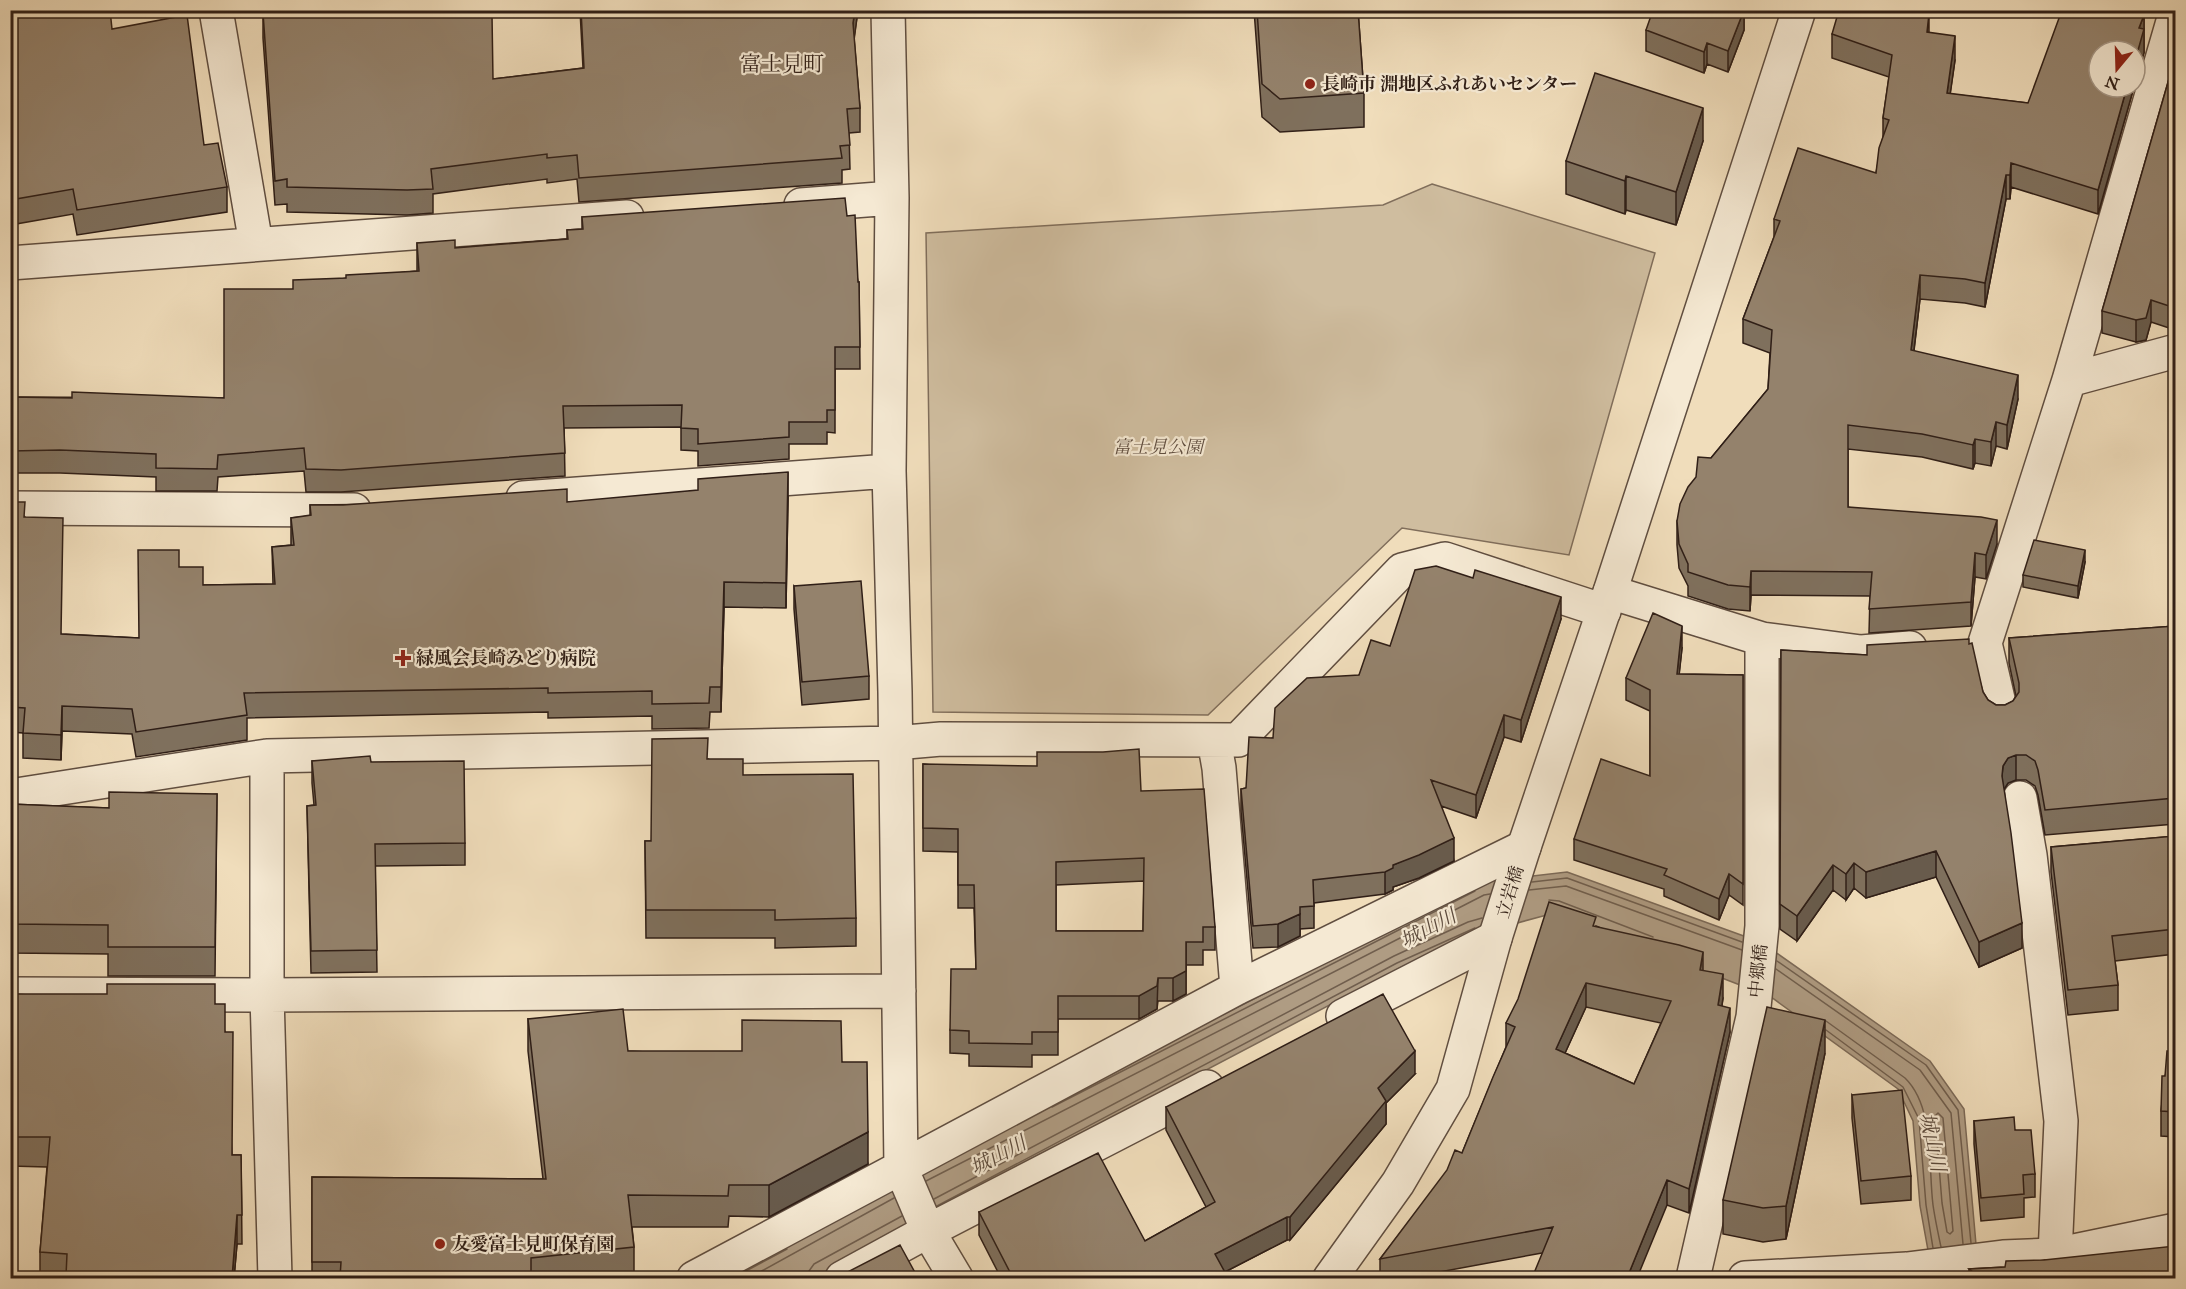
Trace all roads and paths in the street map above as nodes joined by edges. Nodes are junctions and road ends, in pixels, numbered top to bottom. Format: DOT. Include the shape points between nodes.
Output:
graph roads {
  1 [pos="216,10"];
  2 [pos="888,10"];
  3 [pos="1799,10"];
  4 [pos="2175,11"];
  5 [pos="892,198"];
  6 [pos="774,207"];
  7 [pos="657,215"];
  8 [pos="256,244"];
  9 [pos="10,263"];
  10 [pos="2175,351"];
  11 [pos="2069,380"];
  12 [pos="889,471"];
  13 [pos="497,500"];
  14 [pos="10,508"];
  15 [pos="378,508"];
  16 [pos="1607,602"];
  17 [pos="1762,639"];
  18 [pos="2021,641"];
  19 [pos="1985,643"];
  20 [pos="2001,712"];
  21 [pos="1214,740"];
  22 [pos="895,743"];
  23 [pos="267,756"];
  24 [pos="10,796"];
  25 [pos="2020,798"];
  26 [pos="1524,847"];
  27 [pos="2064,852"];
  28 [pos="2030,855"];
  29 [pos="1495,938"];
  30 [pos="1237,988"];
  31 [pos="900,991"];
  32 [pos="10,994"];
  33 [pos="267,995"];
  34 [pos="1317,1030"];
  35 [pos="1233,1074"];
  36 [pos="901,1168"];
  37 [pos="2175,1230"];
  38 [pos="928,1231"];
  39 [pos="2055,1255"];
  40 [pos="1908,1274"];
  41 [pos="275,1278"];
  42 [pos="694,1278"];
  43 [pos="842,1278"];
  44 [pos="956,1278"];
  45 [pos="1330,1278"];
  46 [pos="1693,1278"];
  47 [pos="1745,1278"];
  1 -- 8 [label="street"];
  2 -- 5 [label="street"];
  3 -- 16 [label="street, 立岩橋"];
  4 -- 11 [label="street"];
  5 -- 6 [label="street"];
  5 -- 12 [label="street"];
  7 -- 8 [label="street"];
  8 -- 9 [label="street"];
  10 -- 11 [label="street"];
  11 -- 19 [label="street"];
  12 -- 13 [label="street"];
  12 -- 22 [label="street"];
  14 -- 15 [label="street"];
  16 -- 17 [label="street"];
  16 -- 21 [label="street" via="1445,559 1402,570 1238,740"];
  16 -- 26 [label="street, 立岩橋"];
  17 -- 19 [label="street" via="1861,651"];
  17 -- 46 [label="street, 中郷橋" via="1762,926 1753,1017"];
  18 -- 19 [label="street"];
  19 -- 20 [label="street"];
  21 -- 22 [label="street" via="941,739"];
  21 -- 30 [label="street"];
  22 -- 23 [label="street"];
  22 -- 31 [label="street"];
  23 -- 24 [label="street"];
  23 -- 33 [label="street"];
  25 -- 28 [label="street"];
  26 -- 29 [label="street, 立岩橋"];
  26 -- 30 [label="street"];
  27 -- 28 [label="street"];
  28 -- 39 [label="street" via="2061,1122"];
  29 -- 34 [label="street"];
  29 -- 45 [label="street, 立岩橋" via="1453,1089 1398,1183"];
  30 -- 36 [label="street"];
  31 -- 33 [label="street"];
  31 -- 36 [label="street"];
  32 -- 33 [label="street"];
  33 -- 41 [label="street"];
  35 -- 38 [label="street"];
  36 -- 38 [label="street"];
  36 -- 42 [label="street"];
  37 -- 39 [label="street"];
  38 -- 43 [label="street"];
  38 -- 44 [label="street"];
  39 -- 40 [label="street" via="2003,1257"];
  40 -- 47 [label="street"];
}
